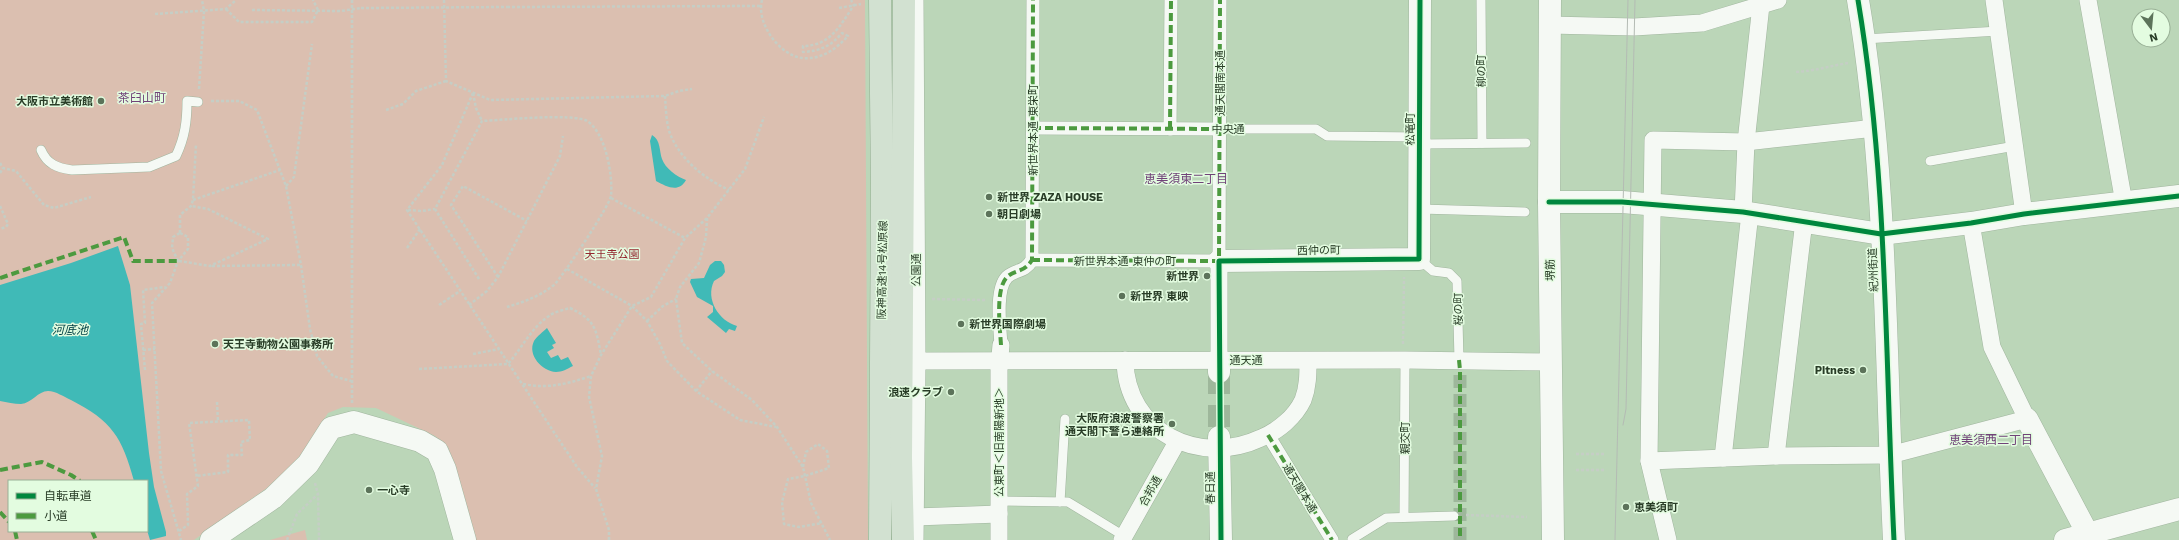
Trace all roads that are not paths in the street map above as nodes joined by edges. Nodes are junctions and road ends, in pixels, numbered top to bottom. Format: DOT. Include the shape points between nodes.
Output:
graph roads {
  1 [pos="880,0"];
  2 [pos="904,0"];
  3 [pos="915,0"];
  4 [pos="1034,0"];
  5 [pos="1171,0"];
  6 [pos="1220,0"];
  7 [pos="1420,0"];
  8 [pos="1481,0"];
  9 [pos="1550,0"];
  10 [pos="1778,0"];
  11 [pos="1858,0"];
  12 [pos="1994,0"];
  13 [pos="2088,0"];
  14 [pos="1761,5"];
  15 [pos="1550,25"];
  16 [pos="1999,31"];
  17 [pos="1864,39"];
  18 [pos="198,102"];
  19 [pos="1033,128"];
  20 [pos="1875,128"];
  21 [pos="1170,129"];
  22 [pos="1220,129"];
  23 [pos="1420,140"];
  24 [pos="1482,142"];
  25 [pos="1746,142"];
  26 [pos="1526,143"];
  27 [pos="2015,146"];
  28 [pos="40,150"];
  29 [pos="1930,161"];
  30 [pos="2179,196"];
  31 [pos="1549,202"];
  32 [pos="2124,203"];
  33 [pos="1652,204"];
  34 [pos="1420,209"];
  35 [pos="1525,212"];
  36 [pos="1746,212"];
  37 [pos="2024,214"];
  38 [pos="1804,221"];
  39 [pos="1971,223"];
  40 [pos="1882,234"];
  41 [pos="1411,258"];
  42 [pos="1032,260"];
  43 [pos="1219,261"];
  44 [pos="1000,353"];
  45 [pos="1404,356"];
  46 [pos="1125,360"];
  47 [pos="1308,361"];
  48 [pos="917,362"];
  49 [pos="1551,362"];
  50 [pos="1459,365"];
  51 [pos="1219,366"];
  52 [pos="1065,419"];
  53 [pos="2027,419"];
  54 [pos="1268,435"];
  55 [pos="1177,442"];
  56 [pos="1220,443"];
  57 [pos="1776,456"];
  58 [pos="1890,456"];
  59 [pos="1723,458"];
  60 [pos="1649,461"];
  61 [pos="1060,502"];
  62 [pos="999,508"];
  63 [pos="2179,509"];
  64 [pos="1457,516"];
  65 [pos="915,517"];
  66 [pos="1404,517"];
  67 [pos="2090,537"];
  68 [pos="1123,538"];
  69 [pos="1352,539"];
  70 [pos="211,540"];
  71 [pos="464,540"];
  72 [pos="880,540"];
  73 [pos="903,540"];
  74 [pos="915,540"];
  75 [pos="999,540"];
  76 [pos="1221,540"];
  77 [pos="1332,540"];
  78 [pos="1553,540"];
  79 [pos="1668,540"];
  80 [pos="1894,540"];
  81 [pos="2065,540"];
  1 -- 72 [label="highway, 阪神高速14号松原線"];
  2 -- 73 [label="highway, 阪神高速14号松原線" via="901,458"];
  3 -- 48 [label="street, 公園通"];
  4 -- 19 [label="street, 新世界本通 東栄町"];
  5 -- 21 [label="street"];
  6 -- 22 [label="street, 通天閣南本通"];
  7 -- 23 [label="street, 松竜町"];
  8 -- 24 [label="lane, 柳の町"];
  9 -- 15 [label="street, 堺筋"];
  10 -- 14 [label="street"];
  11 -- 17 [label="street, 紀州街道"];
  12 -- 16 [label="street"];
  13 -- 32 [label="street"];
  14 -- 15 [label="street" via="1702,23 1634,27"];
  14 -- 25 [label="street"];
  15 -- 31 [label="street, 堺筋"];
  16 -- 17 [label="lane"];
  16 -- 27 [label="street"];
  17 -- 20 [label="street, 紀州街道"];
  18 -- 28 [label="lane" via="187,101 184,135 176,156 149,167 61,169 46,160"];
  19 -- 21 [label="street, 中央通"];
  19 -- 42 [label="street, 新世界本通 東栄町"];
  20 -- 25 [label="street"];
  20 -- 40 [label="street, 紀州街道"];
  21 -- 22 [label="street, 中央通"];
  22 -- 23 [label="lane, 中央通" via="1316,129 1327,136"];
  22 -- 43 [label="street, 通天閣南本通"];
  23 -- 24 [label="lane, 中央通"];
  23 -- 34 [label="street, 松竜町"];
  24 -- 26 [label="lane, 中央通"];
  25 -- 33 [label="street" via="1653,140"];
  25 -- 36 [label="street"];
  27 -- 29 [label="lane"];
  27 -- 37 [label="street"];
  30 -- 32 [label="street"];
  31 -- 33 [label="street"];
  31 -- 49 [label="street, 堺筋"];
  32 -- 37 [label="street"];
  33 -- 36 [label="street"];
  33 -- 60 [label="street"];
  34 -- 35 [label="lane"];
  34 -- 41 [label="street, 松竜町"];
  36 -- 38 [label="street"];
  36 -- 59 [label="street"];
  37 -- 39 [label="street"];
  38 -- 40 [label="street"];
  38 -- 57 [label="street"];
  39 -- 40 [label="street"];
  39 -- 53 [label="street" via="1992,347"];
  40 -- 58 [label="street, 紀州街道"];
  41 -- 43 [label="street, 西仲の町"];
  41 -- 50 [label="lane, 桜の町" via="1433,271 1448,273 1457,280"];
  42 -- 43 [label="street, 新世界本通 東仲の町"];
  42 -- 44 [label="street" via="1027,268 1008,276 1002,282"];
  43 -- 51 [label="street"];
  44 -- 46 [label="street, 通天通"];
  44 -- 48 [label="street, 通天通"];
  44 -- 62 [label="street, 公東町＜旧南陽新地＞"];
  45 -- 47 [label="street, 通天通"];
  45 -- 50 [label="street, 通天通"];
  45 -- 66 [label="lane, 親交町"];
  46 -- 51 [label="street, 通天通"];
  46 -- 55 [label="street" via="1134,399 1143,414 1153,425"];
  47 -- 51 [label="street, 通天通"];
  47 -- 54 [label="street" via="1303,399 1292,416"];
  48 -- 65 [label="street, 公園通"];
  49 -- 50 [label="street, 通天通"];
  49 -- 78 [label="street, 堺筋"];
  52 -- 61 [label="lane"];
  53 -- 58 [label="street"];
  53 -- 67 [label="street"];
  54 -- 56 [label="street" via="1245,445"];
  54 -- 77 [label="street, 通天閣本通"];
  55 -- 56 [label="street" via="1200,447"];
  55 -- 68 [label="street, 合邦通"];
  56 -- 76 [label="street, 春日通"];
  57 -- 58 [label="street"];
  57 -- 59 [label="street"];
  58 -- 80 [label="street, 紀州街道"];
  59 -- 60 [label="street"];
  60 -- 79 [label="street"];
  61 -- 62 [label="lane"];
  61 -- 68 [label="lane" via="1068,502"];
  62 -- 65 [label="street"];
  62 -- 75 [label="street, 公東町＜旧南陽新地＞"];
  63 -- 67 [label="street"];
  64 -- 66 [label="lane"];
  65 -- 74 [label="street, 公園通"];
  66 -- 69 [label="lane" via="1386,518"];
  67 -- 81 [label="street"];
  70 -- 71 [label="street" via="273,498 308,464 331,428 354,422 420,441 437,451 445,469"];
}
